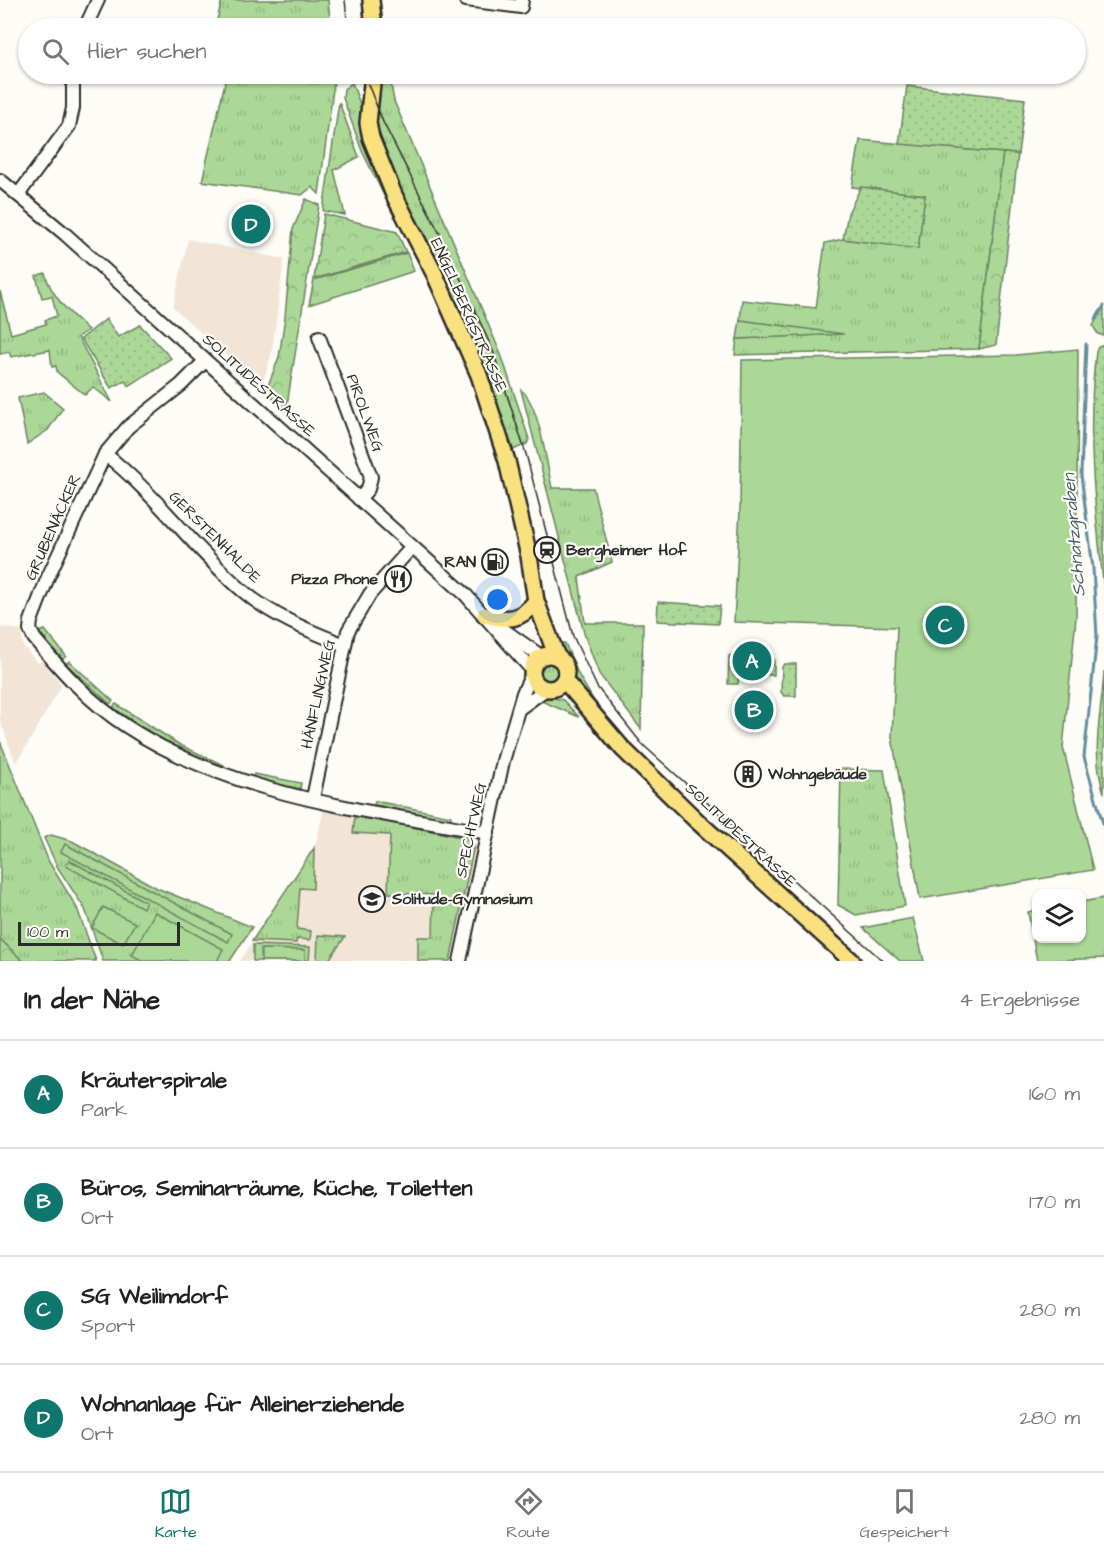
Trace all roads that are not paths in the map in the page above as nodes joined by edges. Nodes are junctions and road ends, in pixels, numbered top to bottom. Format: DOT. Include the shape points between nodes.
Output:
graph roads {
  1 [pos="98,0"];
  2 [pos="371,0"];
  3 [pos="466,0"];
  4 [pos="522,0"];
  5 [pos="90,18"];
  6 [pos="373,18"];
  7 [pos="73,84"];
  8 [pos="373,84"];
  9 [pos="0,180"];
  10 [pos="18,195"];
  11 [pos="319,337"];
  12 [pos="205,361"];
  13 [pos="105,454"];
  14 [pos="359,499"];
  15 [pos="412,547"];
  16 [pos="537,606"];
  17 [pos="488,618"];
  18 [pos="345,645"];
  19 [pos="547,657"];
  20 [pos="532,672"];
  21 [pos="555,686"];
  22 [pos="520,708"];
  23 [pos="313,798"];
  24 [pos="488,832"];
  25 [pos="460,961"];
  26 [pos="852,961"];
  1 -- 5 [label="street"];
  2 -- 6 [label="main road"];
  3 -- 4 [label="street" via="521,8"];
  7 -- 10 [label="street" via="74,108 69,126"];
  8 -- 16 [label="main road, ENGELBERGSTRASSE" via="368,123 371,138 479,375 507,461"];
  9 -- 10 [label="street, SOLITUDESTRASSE"];
  10 -- 12 [label="street, SOLITUDESTRASSE"];
  11 -- 14 [label="street, PIROLWEG" via="371,477 368,489"];
  12 -- 13 [label="street, GRUBENÄCKER" via="128,427"];
  12 -- 14 [label="street, SOLITUDESTRASSE"];
  13 -- 18 [label="street, GERSTENHALDE" via="244,592 297,626"];
  13 -- 23 [label="street, GRUBENÄCKER" via="35,610 30,630 33,638 80,688 124,726 224,775"];
  14 -- 15 [label="street, SOLITUDESTRASSE"];
  15 -- 17 [label="street, SOLITUDESTRASSE"];
  15 -- 18 [label="street, HÄNFLINGWEG" via="370,594 348,631"];
  16 -- 17 [label="main road" via="513,620"];
  16 -- 19 [label="main road, ENGELBERGSTRASSE"];
  17 -- 19 [label="street, SOLITUDESTRASSE"];
  17 -- 20 [label="street, SOLITUDESTRASSE"];
  18 -- 23 [label="street, HÄNFLINGWEG"];
  19 -- 20 [label="main road" via="535,662"];
  19 -- 21 [label="main road" via="565,667"];
  20 -- 21 [label="main road" via="537,684"];
  20 -- 22 [label="street, SPECHTWEG"];
  21 -- 22 [label="street"];
  21 -- 26 [label="main road, SOLITUDESTRASSE"];
  22 -- 24 [label="street, SPECHTWEG" via="503,761"];
  23 -- 24 [label="street, GRUBENÄCKER"];
  24 -- 25 [label="street, SPECHTWEG"];
}
